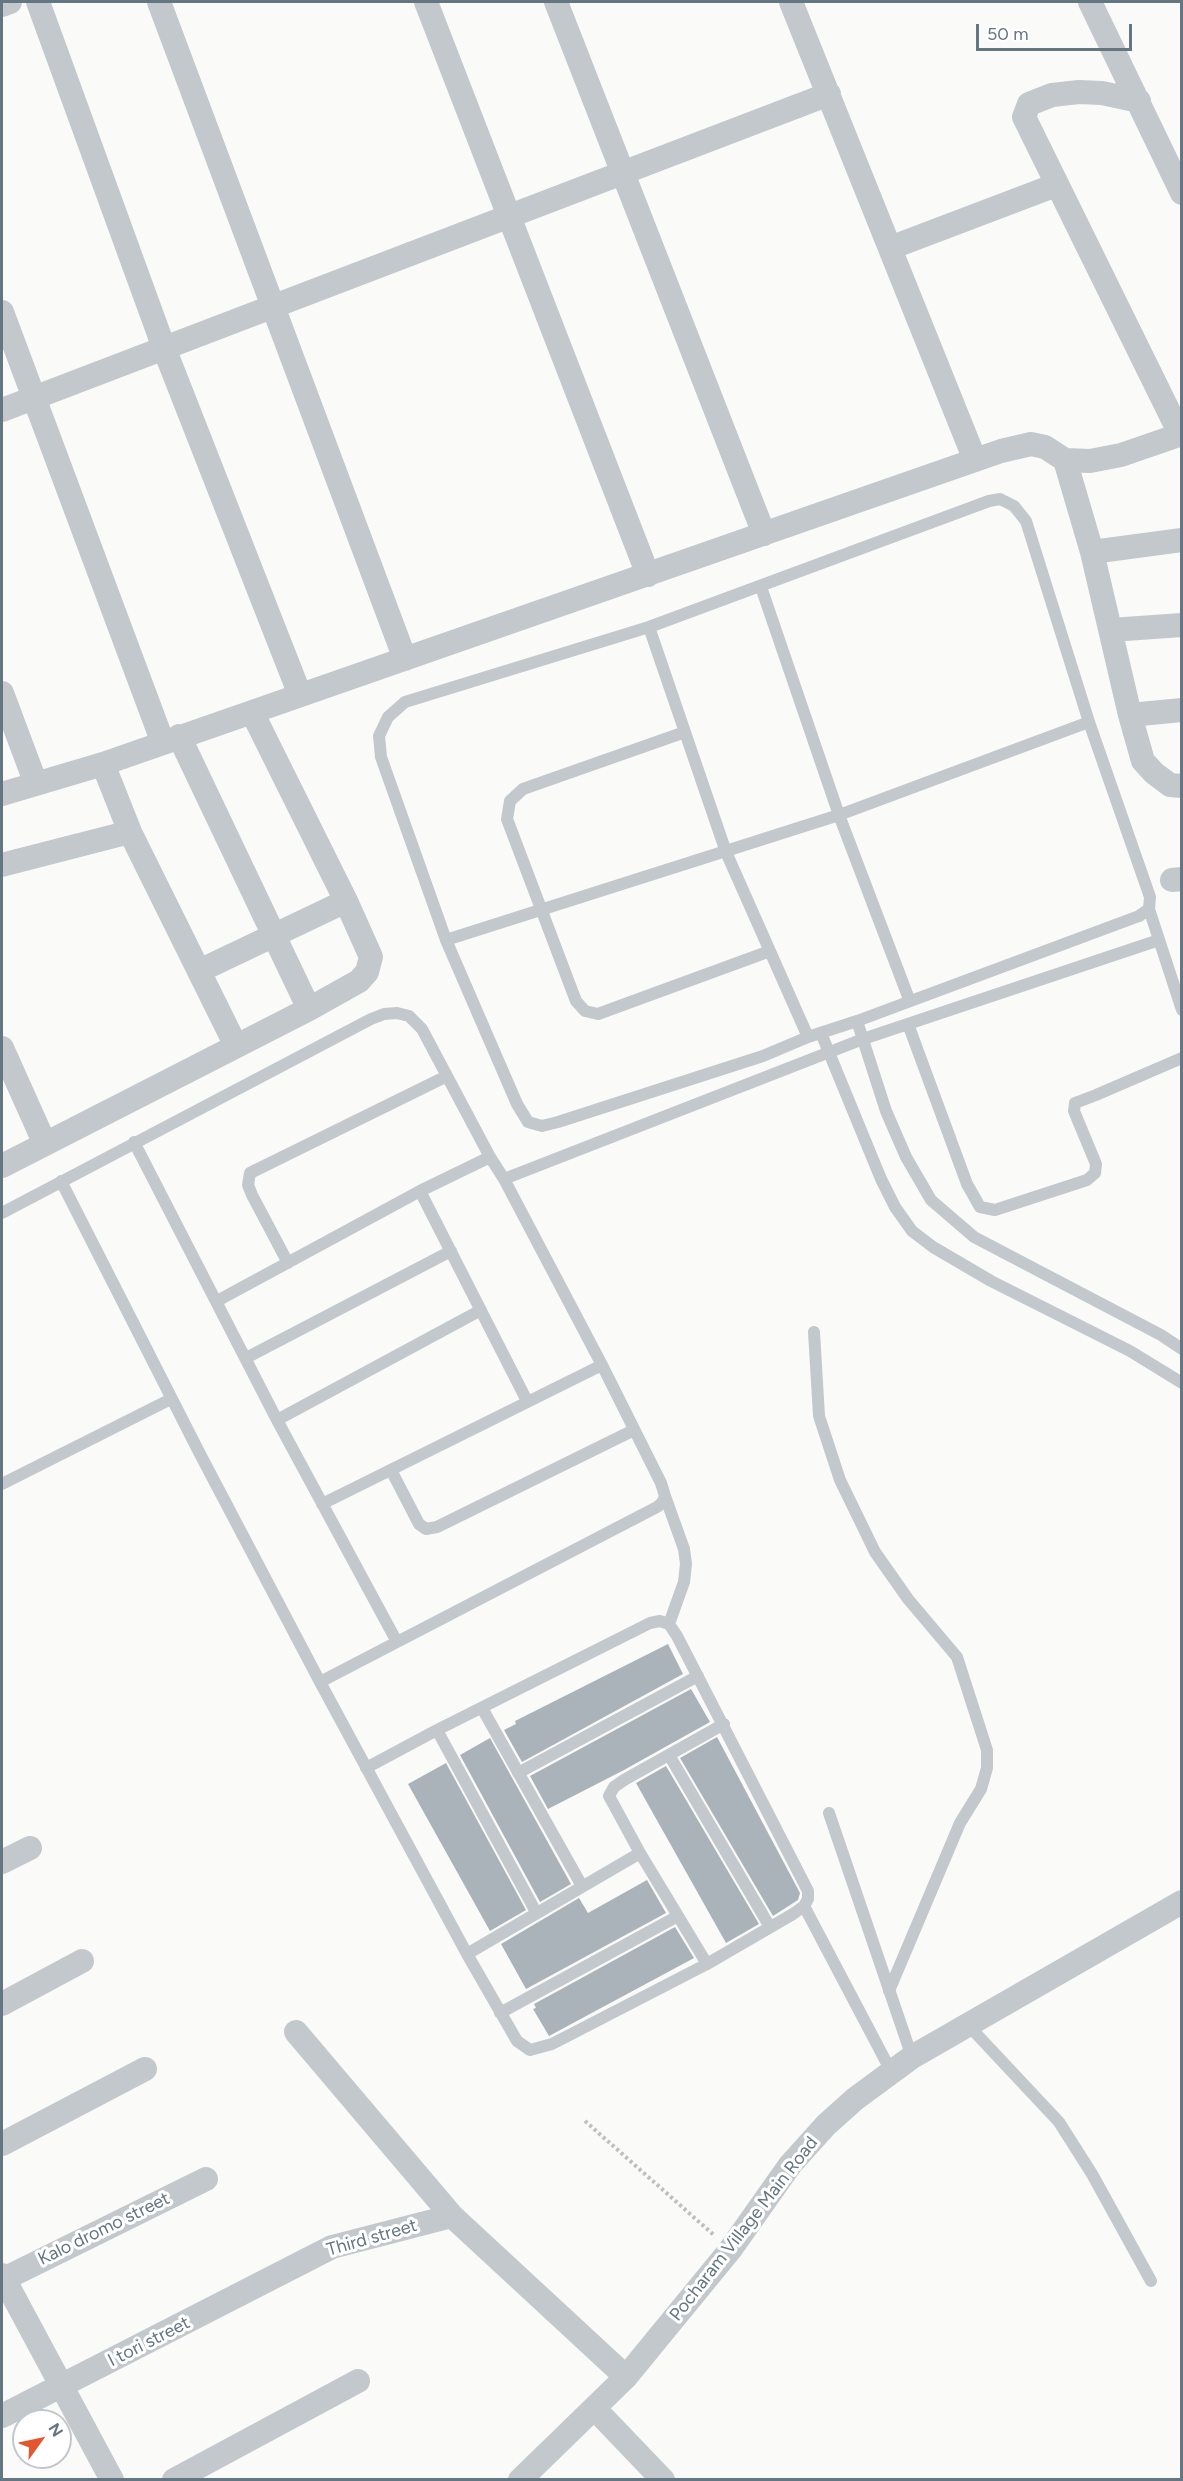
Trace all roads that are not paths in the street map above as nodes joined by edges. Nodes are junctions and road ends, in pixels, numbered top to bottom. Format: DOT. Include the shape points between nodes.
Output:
graph roads {
  1 [pos="10,2"];
  2 [pos="38,2"];
  3 [pos="159,2"];
  4 [pos="426,2"];
  5 [pos="556,2"];
  6 [pos="791,2"];
  7 [pos="1090,2"];
  8 [pos="2,5"];
  9 [pos="829,94"];
  10 [pos="1139,101"];
  11 [pos="623,173"];
  12 [pos="1056,185"];
  13 [pos="1182,193"];
  14 [pos="509,216"];
  15 [pos="890,248"];
  16 [pos="273,306"];
  17 [pos="2,312"];
  18 [pos="165,348"];
  19 [pos="32,398"];
  20 [pos="2,410"];
  21 [pos="1181,434"];
  22 [pos="975,460"];
  23 [pos="1065,460"];
  24 [pos="764,534"];
  25 [pos="1182,540"];
  26 [pos="1092,552"];
  27 [pos="648,575"];
  28 [pos="761,587"];
  29 [pos="1182,625"];
  30 [pos="649,627"];
  31 [pos="1111,630"];
  32 [pos="405,658"];
  33 [pos="2,693"];
  34 [pos="300,695"];
  35 [pos="1182,710"];
  36 [pos="252,712"];
  37 [pos="1130,715"];
  38 [pos="1089,722"];
  39 [pos="685,732"];
  40 [pos="171,739"];
  41 [pos="103,764"];
  42 [pos="36,784"];
  43 [pos="1182,786"];
  44 [pos="2,794"];
  45 [pos="839,815"];
  46 [pos="130,832"];
  47 [pos="726,852"];
  48 [pos="2,865"];
  49 [pos="346,901"];
  50 [pos="1149,909"];
  51 [pos="541,910"];
  52 [pos="273,935"];
  53 [pos="446,940"];
  54 [pos="1159,940"];
  55 [pos="770,951"];
  56 [pos="199,971"];
  57 [pos="909,999"];
  58 [pos="309,1009"];
  59 [pos="1182,1010"];
  60 [pos="857,1021"];
  61 [pos="908,1024"];
  62 [pos="821,1033"];
  63 [pos="808,1037"];
  64 [pos="863,1039"];
  65 [pos="236,1046"];
  66 [pos="829,1053"];
  67 [pos="1182,1058"];
  68 [pos="5,1063"];
  69 [pos="447,1076"];
  70 [pos="134,1142"];
  71 [pos="45,1144"];
  72 [pos="490,1157"];
  73 [pos="2,1166"];
  74 [pos="504,1179"];
  75 [pos="61,1181"];
  76 [pos="420,1191"];
  77 [pos="2,1213"];
  78 [pos="451,1251"];
  79 [pos="288,1263"];
  80 [pos="218,1301"];
  81 [pos="481,1310"];
  82 [pos="814,1332"];
  83 [pos="1182,1349"];
  84 [pos="246,1358"];
  85 [pos="602,1365"];
  86 [pos="1182,1383"];
  87 [pos="171,1399"];
  88 [pos="527,1401"];
  89 [pos="277,1420"];
  90 [pos="634,1430"];
  91 [pos="392,1470"];
  92 [pos="2,1484"];
  93 [pos="664,1496"];
  94 [pos="322,1504"];
  95 [pos="669,1624"];
  96 [pos="397,1642"];
  97 [pos="698,1676"];
  98 [pos="320,1682"];
  99 [pos="482,1708"];
  100 [pos="724,1724"];
  101 [pos="437,1730"];
  102 [pos="669,1755"];
  103 [pos="366,1768"];
  104 [pos="519,1773"];
  105 [pos="829,1813"];
  106 [pos="30,1848"];
  107 [pos="640,1853"];
  108 [pos="2,1862"];
  109 [pos="582,1886"];
  110 [pos="1182,1902"];
  111 [pos="804,1906"];
  112 [pos="536,1912"];
  113 [pos="678,1916"];
  114 [pos="770,1927"];
  115 [pos="466,1954"];
  116 [pos="81,1961"];
  117 [pos="707,1964"];
  118 [pos="890,1991"];
  119 [pos="2,2004"];
  120 [pos="500,2013"];
  121 [pos="968,2025"];
  122 [pos="296,2032"];
  123 [pos="912,2057"];
  124 [pos="146,2069"];
  125 [pos="892,2073"];
  126 [pos="2,2144"];
  127 [pos="206,2179"];
  128 [pos="452,2216"];
  129 [pos="295,2265"];
  130 [pos="2,2278"];
  131 [pos="1151,2281"];
  132 [pos="626,2377"];
  133 [pos="358,2381"];
  134 [pos="61,2387"];
  135 [pos="595,2409"];
  136 [pos="2,2416"];
  137 [pos="112,2480"];
  138 [pos="174,2480"];
  139 [pos="520,2480"];
  140 [pos="663,2480"];
  1 -- 8 [label="street"];
  2 -- 18 [label="street"];
  3 -- 16 [label="street"];
  4 -- 14 [label="street"];
  5 -- 11 [label="street"];
  6 -- 9 [label="street"];
  7 -- 10 [label="street"];
  9 -- 11 [label="street"];
  9 -- 15 [label="street"];
  10 -- 12 [label="street" via="1079,92 1052,95 1029,104 1024,117"];
  10 -- 13 [label="street"];
  11 -- 14 [label="street"];
  11 -- 24 [label="street"];
  12 -- 15 [label="street"];
  12 -- 21 [label="street"];
  14 -- 16 [label="street"];
  14 -- 27 [label="street"];
  15 -- 22 [label="street"];
  16 -- 18 [label="street"];
  16 -- 32 [label="street"];
  17 -- 19 [label="street"];
  18 -- 19 [label="street"];
  18 -- 34 [label="street"];
  19 -- 20 [label="street"];
  19 -- 40 [label="street"];
  21 -- 23 [label="street" via="1090,462"];
  22 -- 23 [label="street" via="1031,444 1046,447"];
  22 -- 24 [label="street"];
  23 -- 26 [label="street"];
  24 -- 27 [label="street"];
  25 -- 26 [label="street"];
  26 -- 31 [label="street"];
  27 -- 32 [label="street"];
  28 -- 30 [label="lane"];
  28 -- 38 [label="lane" via="989,501 1008,502 1026,521"];
  28 -- 45 [label="lane"];
  29 -- 31 [label="street"];
  30 -- 39 [label="lane"];
  30 -- 53 [label="lane" via="405,702 388,717 379,736 381,757"];
  31 -- 37 [label="street"];
  32 -- 34 [label="street"];
  33 -- 42 [label="street"];
  34 -- 36 [label="street"];
  35 -- 37 [label="street"];
  36 -- 40 [label="street"];
  36 -- 49 [label="street"];
  37 -- 43 [label="street" via="1143,761 1170,785"];
  38 -- 45 [label="lane"];
  38 -- 50 [label="lane" via="1148,891"];
  39 -- 47 [label="lane"];
  39 -- 51 [label="lane" via="523,789 510,801 507,819"];
  40 -- 41 [label="street"];
  40 -- 52 [label="street"];
  41 -- 42 [label="street"];
  41 -- 46 [label="street"];
  42 -- 44 [label="street"];
  45 -- 47 [label="lane"];
  45 -- 57 [label="lane"];
  46 -- 48 [label="street"];
  46 -- 56 [label="street"];
  47 -- 51 [label="lane"];
  47 -- 55 [label="lane"];
  49 -- 52 [label="street"];
  49 -- 58 [label="street" via="371,957 367,972"];
  50 -- 54 [label="lane"];
  50 -- 57 [label="lane" via="1139,916"];
  51 -- 53 [label="lane"];
  51 -- 55 [label="lane" via="576,1001 591,1014"];
  52 -- 56 [label="street"];
  52 -- 58 [label="street"];
  53 -- 63 [label="lane" via="517,1104 534,1125 558,1122 751,1060"];
  54 -- 59 [label="lane"];
  54 -- 61 [label="lane"];
  55 -- 63 [label="lane"];
  56 -- 65 [label="street"];
  57 -- 60 [label="lane"];
  58 -- 65 [label="street"];
  60 -- 62 [label="lane"];
  60 -- 64 [label="lane"];
  61 -- 64 [label="lane"];
  61 -- 67 [label="lane" via="967,1184 980,1207 995,1210 1087,1180 1095,1173 1096,1164 1074,1111 1075,1102"];
  62 -- 63 [label="lane"];
  62 -- 66 [label="lane"];
  64 -- 66 [label="lane"];
  64 -- 83 [label="lane" via="886,1111 931,1200 974,1237"];
  65 -- 71 [label="street"];
  66 -- 74 [label="lane"];
  66 -- 86 [label="lane" via="881,1179 912,1231 933,1248 991,1281 1130,1351"];
  68 -- 71 [label="street"];
  69 -- 70 [label="lane" via="416,1022 409,1016 384,1014"];
  69 -- 72 [label="lane"];
  69 -- 79 [label="lane" via="250,1173 248,1185 252,1195"];
  70 -- 75 [label="lane"];
  70 -- 80 [label="lane"];
  71 -- 73 [label="street"];
  72 -- 74 [label="lane"];
  72 -- 76 [label="lane"];
  74 -- 85 [label="lane"];
  75 -- 77 [label="lane"];
  75 -- 87 [label="lane"];
  76 -- 78 [label="lane"];
  76 -- 79 [label="lane"];
  78 -- 81 [label="lane"];
  78 -- 84 [label="lane"];
  79 -- 80 [label="lane"];
  80 -- 84 [label="lane"];
  81 -- 88 [label="lane"];
  81 -- 89 [label="lane"];
  82 -- 118 [label="lane" via="819,1416 840,1480 875,1552 957,1657 987,1750 981,1790 960,1823"];
  84 -- 89 [label="lane"];
  85 -- 88 [label="lane"];
  85 -- 90 [label="lane"];
  87 -- 92 [label="lane"];
  87 -- 98 [label="lane"];
  88 -- 91 [label="lane"];
  89 -- 94 [label="lane"];
  90 -- 91 [label="lane" via="426,1529 419,1524"];
  90 -- 93 [label="lane"];
  91 -- 94 [label="lane"];
  93 -- 95 [label="lane" via="686,1564"];
  93 -- 96 [label="lane" via="657,1507"];
  94 -- 96 [label="lane"];
  95 -- 97 [label="lane"];
  95 -- 99 [label="lane" via="650,1623"];
  96 -- 98 [label="lane"];
  97 -- 100 [label="lane"];
  97 -- 104 [label="lane"];
  98 -- 103 [label="lane"];
  99 -- 101 [label="lane"];
  99 -- 104 [label="lane"];
  100 -- 102 [label="lane"];
  100 -- 111 [label="lane" via="808,1891"];
  101 -- 103 [label="lane"];
  101 -- 112 [label="lane"];
  102 -- 107 [label="lane" via="610,1791 611,1802"];
  102 -- 114 [label="lane"];
  103 -- 115 [label="lane"];
  104 -- 109 [label="lane"];
  105 -- 118 [label="lane"];
  106 -- 108 [label="street"];
  107 -- 109 [label="lane"];
  107 -- 113 [label="lane"];
  109 -- 112 [label="lane"];
  110 -- 121 [label="street, Pocharam Village Main Road"];
  111 -- 114 [label="lane"];
  111 -- 125 [label="lane"];
  112 -- 115 [label="lane"];
  113 -- 117 [label="lane"];
  113 -- 120 [label="lane"];
  114 -- 117 [label="lane"];
  115 -- 120 [label="lane"];
  116 -- 119 [label="street"];
  117 -- 120 [label="lane" via="541,2048 530,2050 517,2042"];
  118 -- 123 [label="lane"];
  121 -- 123 [label="street, Pocharam Village Main Road"];
  121 -- 131 [label="lane" via="1059,2122"];
  122 -- 128 [label="street"];
  123 -- 125 [label="street, Pocharam Village Main Road"];
  124 -- 126 [label="street"];
  125 -- 132 [label="street, Pocharam Village Main Road" via="826,2125 790,2166 730,2250"];
  127 -- 130 [label="street, Kalo dromo street"];
  128 -- 129 [label="street, Third street" via="332,2247"];
  128 -- 132 [label="street"];
  129 -- 134 [label="street, I tori street"];
  130 -- 134 [label="street"];
  132 -- 135 [label="street, Pocharam Village Main Road"];
  133 -- 138 [label="street"];
  134 -- 136 [label="street, I tori street"];
  134 -- 137 [label="street"];
  135 -- 139 [label="street, Pocharam Village Main Road"];
  135 -- 140 [label="street"];
}
